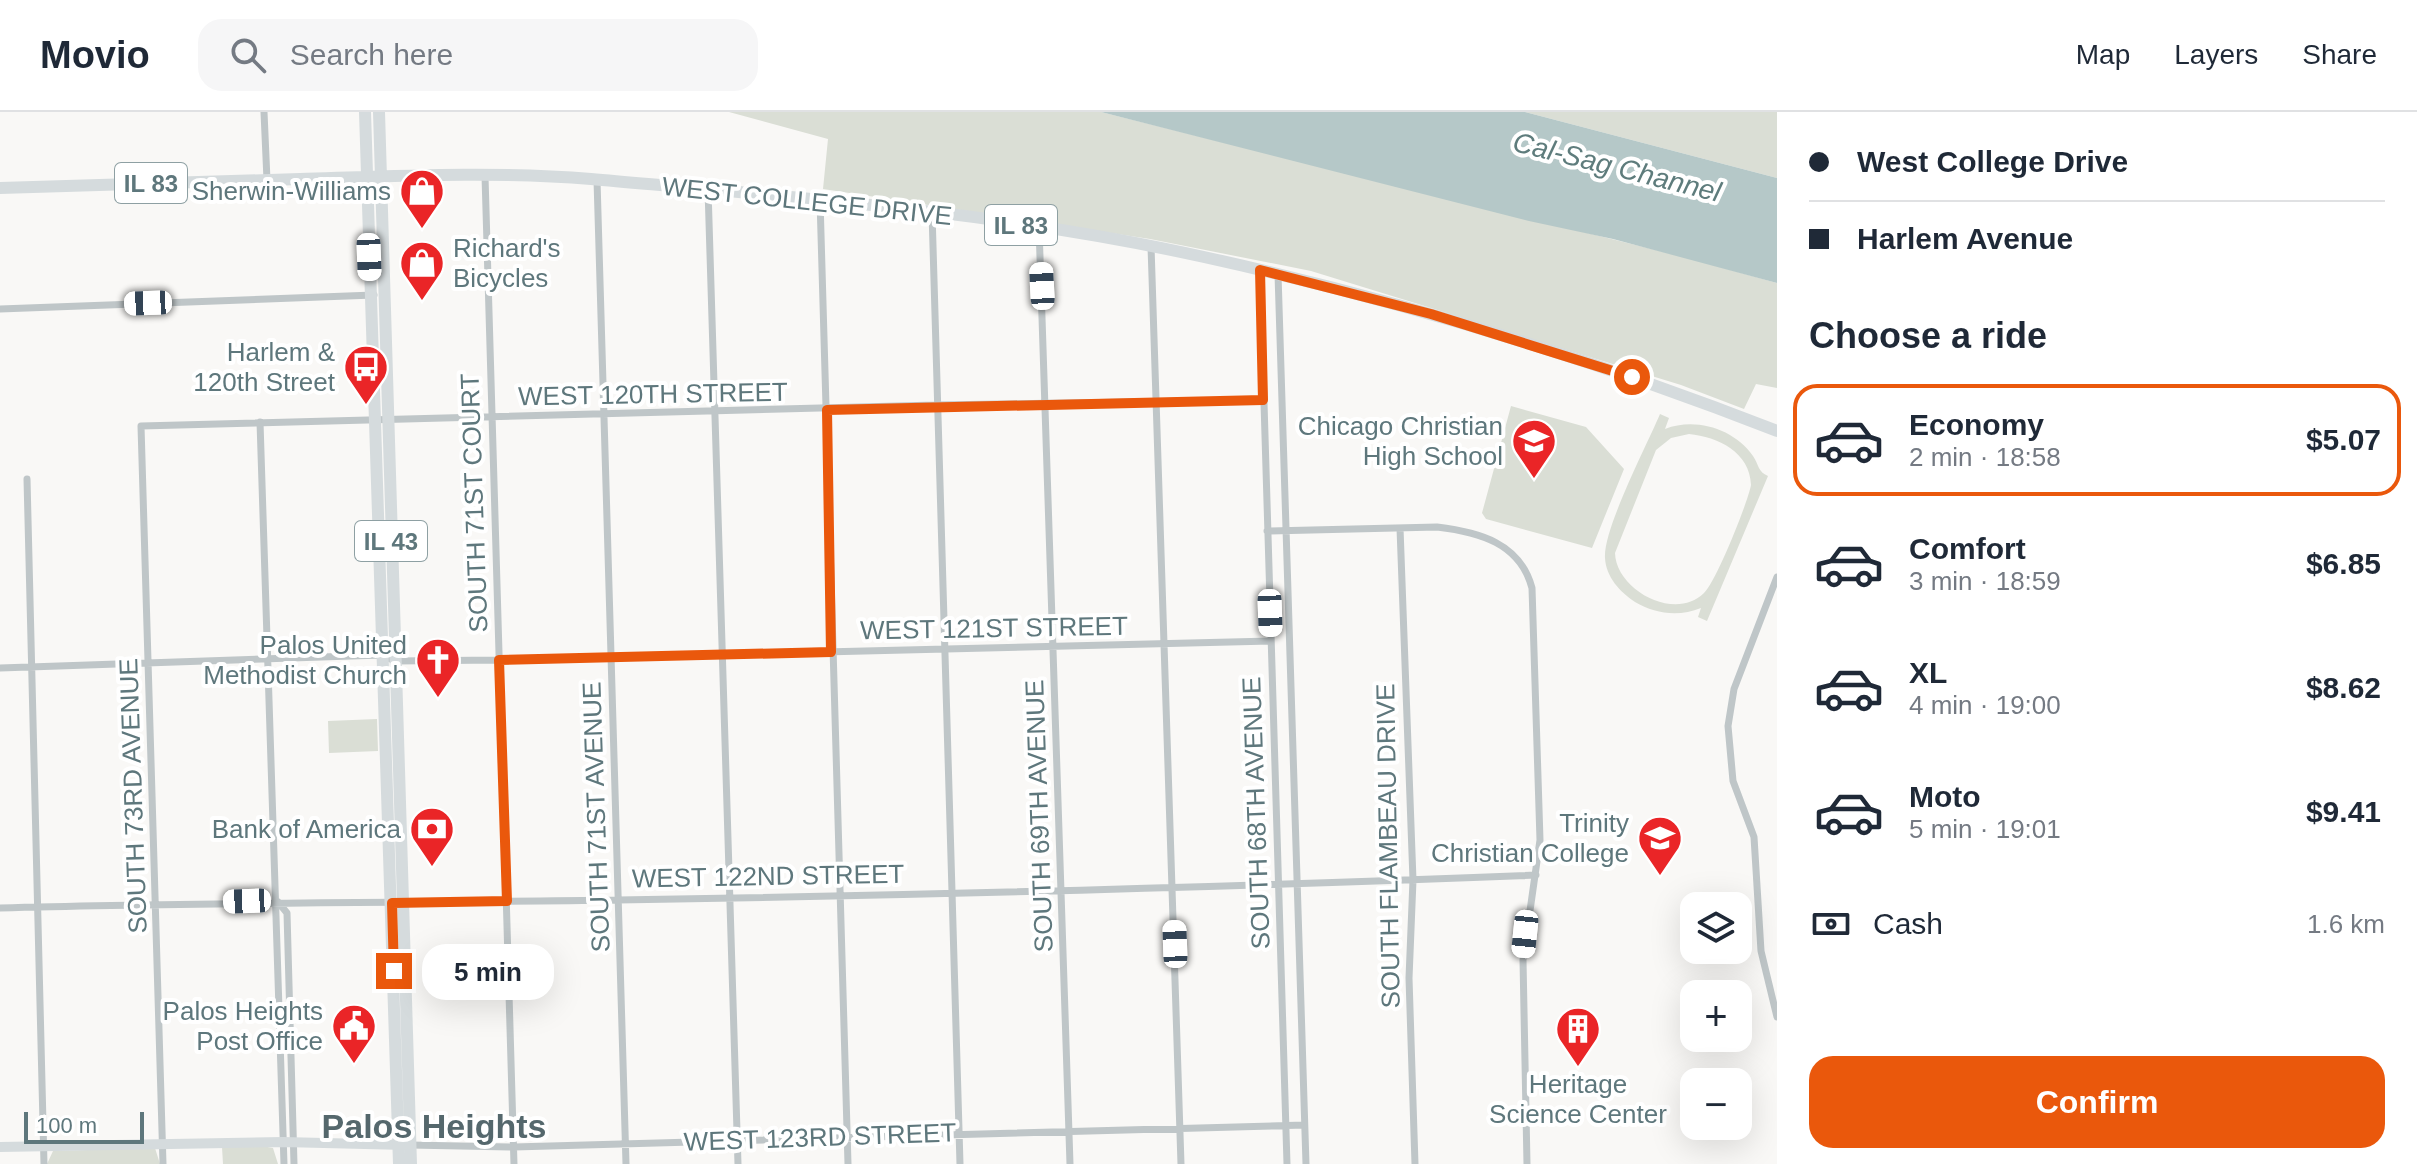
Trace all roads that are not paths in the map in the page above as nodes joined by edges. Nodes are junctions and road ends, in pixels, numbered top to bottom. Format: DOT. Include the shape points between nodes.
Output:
graph roads {
  1 [pos="264,112"];
  2 [pos="365,112"];
  3 [pos="379,112"];
  4 [pos="381,176"];
  5 [pos="485,176"];
  6 [pos="366,177"];
  7 [pos="267,180"];
  8 [pos="597,180"];
  9 [pos="0,188"];
  10 [pos="708,189"];
  11 [pos="820,200"];
  12 [pos="932,212"];
  13 [pos="1039,227"];
  14 [pos="1151,246"];
  15 [pos="1260,270"];
  16 [pos="1278,274"];
  17 [pos="370,295"];
  18 [pos="384,295"];
  19 [pos="0,309"];
  20 [pos="1158,400"];
  21 [pos="1263,400"];
  22 [pos="1047,403"];
  23 [pos="936,405"];
  24 [pos="827,410"];
  25 [pos="715,413"];
  26 [pos="603,414"];
  27 [pos="492,418"];
  28 [pos="381,419"];
  29 [pos="260,422"];
  30 [pos="141,426"];
  31 [pos="1777,431"];
  32 [pos="27,479"];
  33 [pos="1400,528"];
  34 [pos="1267,531"];
  35 [pos="1286,531"];
  36 [pos="1777,577"];
  37 [pos="1271,641"];
  38 [pos="1165,643"];
  39 [pos="1054,646"];
  40 [pos="943,649"];
  41 [pos="831,652"];
  42 [pos="382,655"];
  43 [pos="722,655"];
  44 [pos="611,658"];
  45 [pos="269,660"];
  46 [pos="499,660"];
  47 [pos="395,661"];
  48 [pos="148,663"];
  49 [pos="30,667"];
  50 [pos="0,668"];
  51 [pos="1536,875"];
  52 [pos="1413,880"];
  53 [pos="1278,882"];
  54 [pos="1296,882"];
  55 [pos="1173,886"];
  56 [pos="1062,889"];
  57 [pos="951,892"];
  58 [pos="839,893"];
  59 [pos="729,897"];
  60 [pos="618,900"];
  61 [pos="277,901"];
  62 [pos="507,901"];
  63 [pos="396,903"];
  64 [pos="157,904"];
  65 [pos="37,907"];
  66 [pos="0,908"];
  67 [pos="1777,1017"];
  68 [pos="1304,1125"];
  69 [pos="1285,1126"];
  70 [pos="1180,1128"];
  71 [pos="1069,1130"];
  72 [pos="959,1133"];
  73 [pos="848,1136"];
  74 [pos="737,1138"];
  75 [pos="288,1142"];
  76 [pos="162,1143"];
  77 [pos="626,1144"];
  78 [pos="405,1145"];
  79 [pos="0,1147"];
  80 [pos="44,1147"];
  81 [pos="514,1147"];
  82 [pos="44,1164"];
  83 [pos="163,1164"];
  84 [pos="284,1164"];
  85 [pos="294,1164"];
  86 [pos="399,1164"];
  87 [pos="411,1164"];
  88 [pos="514,1164"];
  89 [pos="626,1164"];
  90 [pos="738,1164"];
  91 [pos="848,1164"];
  92 [pos="960,1164"];
  93 [pos="1070,1164"];
  94 [pos="1181,1164"];
  95 [pos="1287,1164"];
  96 [pos="1306,1164"];
  97 [pos="1415,1164"];
  98 [pos="1527,1164"];
  1 -- 7 [label="street"];
  2 -- 6 [label="main road, IL 43"];
  3 -- 4 [label="main road, IL 43"];
  4 -- 5 [label="main road, WEST COLLEGE DRIVE / IL 83"];
  4 -- 6 [label="main road, WEST COLLEGE DRIVE / IL 83"];
  4 -- 18 [label="main road, IL 43"];
  5 -- 8 [label="main road, WEST COLLEGE DRIVE / IL 83"];
  5 -- 27 [label="street, SOUTH 71ST COURT"];
  6 -- 7 [label="main road, WEST COLLEGE DRIVE / IL 83"];
  6 -- 17 [label="main road, IL 43"];
  7 -- 9 [label="main road, WEST COLLEGE DRIVE / IL 83"];
  8 -- 10 [label="main road, WEST COLLEGE DRIVE / IL 83"];
  8 -- 26 [label="street, SOUTH 71ST AVENUE"];
  10 -- 11 [label="main road, WEST COLLEGE DRIVE / IL 83"];
  10 -- 25 [label="street"];
  11 -- 12 [label="main road, WEST COLLEGE DRIVE / IL 83"];
  11 -- 24 [label="street"];
  12 -- 13 [label="main road, WEST COLLEGE DRIVE / IL 83"];
  12 -- 23 [label="street"];
  13 -- 14 [label="main road, WEST COLLEGE DRIVE / IL 83"];
  13 -- 22 [label="street, SOUTH 69TH AVENUE"];
  14 -- 15 [label="main road, WEST COLLEGE DRIVE / IL 83"];
  14 -- 20 [label="street"];
  15 -- 16 [label="main road, WEST COLLEGE DRIVE / IL 83"];
  15 -- 21 [label="street, SOUTH 68TH AVENUE"];
  16 -- 31 [label="main road, WEST COLLEGE DRIVE / IL 83" via="1581,360"];
  16 -- 35 [label="street"];
  17 -- 18 [label="street"];
  17 -- 19 [label="street"];
  17 -- 28 [label="main road, IL 43"];
  18 -- 28 [label="main road, IL 43"];
  20 -- 21 [label="street, WEST 120TH STREET"];
  20 -- 22 [label="street, WEST 120TH STREET"];
  20 -- 38 [label="street"];
  21 -- 34 [label="street, SOUTH 68TH AVENUE"];
  22 -- 23 [label="street, WEST 120TH STREET"];
  22 -- 39 [label="street, SOUTH 69TH AVENUE"];
  23 -- 24 [label="street, WEST 120TH STREET"];
  23 -- 40 [label="street"];
  24 -- 25 [label="street, WEST 120TH STREET"];
  24 -- 41 [label="street"];
  25 -- 26 [label="street, WEST 120TH STREET"];
  25 -- 43 [label="street"];
  26 -- 27 [label="street, WEST 120TH STREET"];
  26 -- 44 [label="street, SOUTH 71ST AVENUE"];
  27 -- 28 [label="street, WEST 120TH STREET"];
  27 -- 46 [label="street, SOUTH 71ST COURT"];
  28 -- 29 [label="street, WEST 120TH STREET"];
  28 -- 42 [label="main road, IL 43"];
  28 -- 47 [label="main road, IL 43"];
  29 -- 30 [label="street, WEST 120TH STREET"];
  29 -- 45 [label="street"];
  30 -- 48 [label="street, SOUTH 73RD AVENUE"];
  32 -- 49 [label="street"];
  33 -- 35 [label="street"];
  33 -- 51 [label="street" via="1461,530 1500,544 1527,569 1532,588 1540,840"];
  33 -- 52 [label="street, SOUTH FLAMBEAU DRIVE"];
  34 -- 35 [label="street"];
  34 -- 37 [label="street, SOUTH 68TH AVENUE"];
  35 -- 54 [label="street"];
  36 -- 67 [label="street" via="1734,689 1728,726 1733,781 1754,837 1761,951"];
  37 -- 38 [label="street, WEST 121ST STREET"];
  37 -- 53 [label="street, SOUTH 68TH AVENUE"];
  38 -- 39 [label="street, WEST 121ST STREET"];
  38 -- 55 [label="street"];
  39 -- 40 [label="street, WEST 121ST STREET"];
  39 -- 56 [label="street, SOUTH 69TH AVENUE"];
  40 -- 41 [label="street, WEST 121ST STREET"];
  40 -- 57 [label="street"];
  41 -- 43 [label="street, WEST 121ST STREET"];
  41 -- 58 [label="street"];
  42 -- 45 [label="street, WEST 121ST STREET"];
  42 -- 47 [label="street, WEST 121ST STREET"];
  42 -- 63 [label="main road, IL 43"];
  43 -- 44 [label="street, WEST 121ST STREET"];
  43 -- 59 [label="street"];
  44 -- 46 [label="street, WEST 121ST STREET"];
  44 -- 60 [label="street, SOUTH 71ST AVENUE"];
  45 -- 48 [label="street, WEST 121ST STREET"];
  45 -- 61 [label="street"];
  46 -- 47 [label="street, WEST 121ST STREET"];
  46 -- 62 [label="street, SOUTH 71ST COURT"];
  47 -- 63 [label="main road, IL 43"];
  48 -- 49 [label="street, WEST 121ST STREET"];
  48 -- 64 [label="street, SOUTH 73RD AVENUE"];
  49 -- 50 [label="street, WEST 121ST STREET"];
  49 -- 65 [label="street"];
  51 -- 52 [label="street, WEST 122ND STREET"];
  51 -- 98 [label="street" via="1523,960"];
  52 -- 54 [label="street, WEST 122ND STREET"];
  52 -- 97 [label="street, SOUTH FLAMBEAU DRIVE" via="1409,978"];
  53 -- 54 [label="street, WEST 122ND STREET"];
  53 -- 55 [label="street, WEST 122ND STREET"];
  53 -- 69 [label="street, SOUTH 68TH AVENUE"];
  54 -- 68 [label="street"];
  55 -- 56 [label="street, WEST 122ND STREET"];
  55 -- 70 [label="street"];
  56 -- 57 [label="street, WEST 122ND STREET"];
  56 -- 71 [label="street, SOUTH 69TH AVENUE"];
  57 -- 58 [label="street, WEST 122ND STREET"];
  57 -- 72 [label="street"];
  58 -- 59 [label="street, WEST 122ND STREET"];
  58 -- 73 [label="street"];
  59 -- 60 [label="street, WEST 122ND STREET"];
  59 -- 74 [label="street"];
  60 -- 62 [label="street, WEST 122ND STREET"];
  60 -- 77 [label="street, SOUTH 71ST AVENUE"];
  61 -- 63 [label="street, WEST 122ND STREET"];
  61 -- 64 [label="street, WEST 122ND STREET"];
  61 -- 75 [label="street"];
  62 -- 63 [label="street, WEST 122ND STREET"];
  62 -- 81 [label="street, SOUTH 71ST COURT"];
  63 -- 78 [label="main road, IL 43"];
  64 -- 65 [label="street, WEST 122ND STREET"];
  64 -- 76 [label="street, SOUTH 73RD AVENUE"];
  65 -- 66 [label="street, WEST 122ND STREET"];
  65 -- 80 [label="street"];
  68 -- 69 [label="street, WEST 123RD STREET"];
  68 -- 96 [label="street"];
  69 -- 70 [label="street, WEST 123RD STREET"];
  69 -- 95 [label="street, SOUTH 68TH AVENUE"];
  70 -- 71 [label="street, WEST 123RD STREET"];
  70 -- 94 [label="street"];
  71 -- 72 [label="street, WEST 123RD STREET"];
  71 -- 93 [label="street, SOUTH 69TH AVENUE"];
  72 -- 73 [label="street, WEST 123RD STREET"];
  72 -- 92 [label="street"];
  73 -- 74 [label="street, WEST 123RD STREET"];
  73 -- 91 [label="street"];
  74 -- 77 [label="street, WEST 123RD STREET"];
  74 -- 90 [label="street"];
  75 -- 76 [label="street, WEST 123RD STREET"];
  75 -- 78 [label="street, WEST 123RD STREET"];
  75 -- 84 [label="street"];
  75 -- 85 [label="street"];
  76 -- 80 [label="street, WEST 123RD STREET"];
  76 -- 83 [label="street, SOUTH 73RD AVENUE"];
  77 -- 81 [label="street, WEST 123RD STREET"];
  77 -- 89 [label="street, SOUTH 71ST AVENUE"];
  78 -- 81 [label="street, WEST 123RD STREET"];
  78 -- 86 [label="main road, IL 43"];
  78 -- 87 [label="main road, IL 43"];
  79 -- 80 [label="street, WEST 123RD STREET"];
  80 -- 82 [label="street"];
  81 -- 88 [label="street, SOUTH 71ST COURT"];
}
